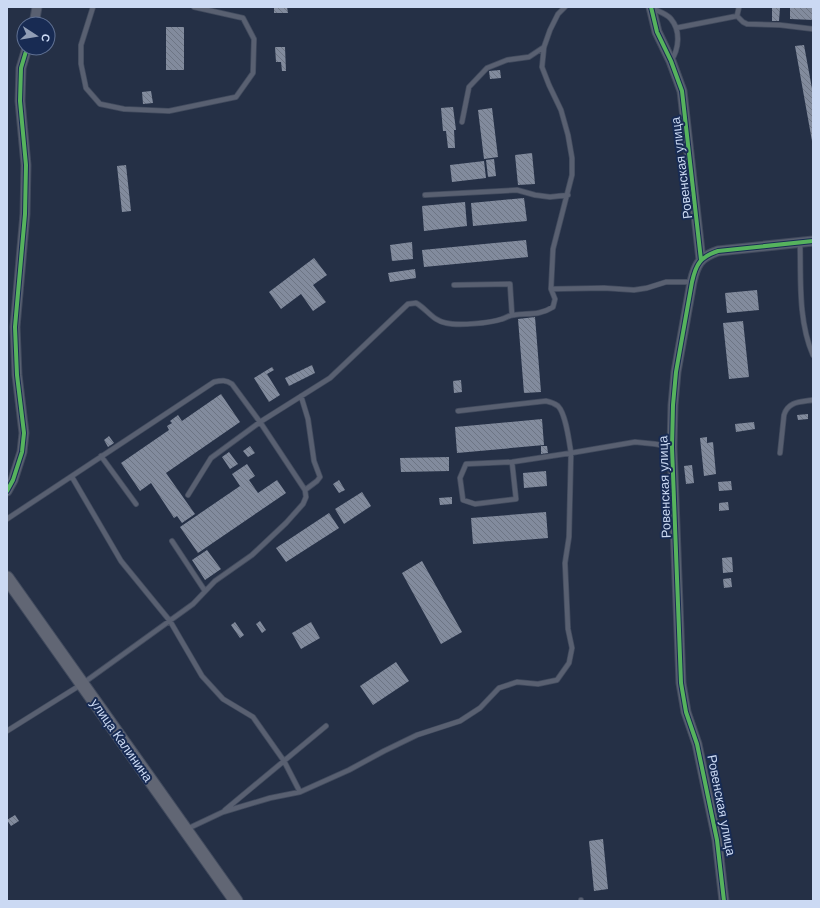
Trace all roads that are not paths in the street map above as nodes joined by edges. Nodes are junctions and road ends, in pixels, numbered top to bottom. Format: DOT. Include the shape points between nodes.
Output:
graph roads {
  1 [pos="94,7"];
  2 [pos="194,7"];
  3 [pos="565,7"];
  4 [pos="650,7"];
  5 [pos="739,7"];
  6 [pos="737,16"];
  7 [pos="676,28"];
  8 [pos="813,29"];
  9 [pos="544,47"];
  10 [pos="25,56"];
  11 [pos="671,61"];
  12 [pos="462,122"];
  13 [pos="568,195"];
  14 [pos="425,196"];
  15 [pos="813,241"];
  16 [pos="800,242"];
  17 [pos="701,260"];
  18 [pos="692,282"];
  19 [pos="454,285"];
  20 [pos="551,289"];
  21 [pos="512,315"];
  22 [pos="813,355"];
  23 [pos="301,396"];
  24 [pos="813,400"];
  25 [pos="458,411"];
  26 [pos="260,422"];
  27 [pos="672,447"];
  28 [pos="571,452"];
  29 [pos="780,453"];
  30 [pos="101,456"];
  31 [pos="512,462"];
  32 [pos="72,477"];
  33 [pos="7,490"];
  34 [pos="305,490"];
  35 [pos="188,495"];
  36 [pos="136,504"];
  37 [pos="7,519"];
  38 [pos="172,541"];
  39 [pos="7,578"];
  40 [pos="205,591"];
  41 [pos="170,622"];
  42 [pos="82,684"];
  43 [pos="326,726"];
  44 [pos="7,731"];
  45 [pos="284,761"];
  46 [pos="300,792"];
  47 [pos="222,812"];
  48 [pos="186,830"];
  49 [pos="236,901"];
  50 [pos="724,901"];
  1 -- 2 [label="lane" via="81,45 81,64 86,88 100,104 124,109 169,111 236,96 253,73 254,39 243,18"];
  3 -- 9 [label="lane" via="558,14"];
  4 -- 7 [label="lane" via="670,18"];
  4 -- 11 [label="street, Ровенская улица" via="657,32"];
  5 -- 6 [label="lane"];
  6 -- 7 [label="lane"];
  6 -- 8 [label="lane" via="747,24"];
  7 -- 11 [label="lane" via="678,48"];
  9 -- 12 [label="lane" via="529,57 507,60 488,68 469,86"];
  9 -- 13 [label="lane" via="542,67 561,110 568,135 572,175"];
  10 -- 33 [label="street" via="21,68 20,101 26,172 25,214 16,327 24,433 22,452"];
  11 -- 17 [label="street, Ровенская улица" via="682,91"];
  13 -- 14 [label="lane" via="550,197 517,190"];
  13 -- 20 [label="lane" via="553,249"];
  15 -- 16 [label="street"];
  16 -- 17 [label="street" via="718,251"];
  16 -- 22 [label="lane" via="802,312 807,343"];
  17 -- 18 [label="street, Ровенская улица"];
  18 -- 20 [label="lane" via="666,282 634,290"];
  18 -- 27 [label="street, Ровенская улица" via="676,372"];
  19 -- 21 [label="lane" via="510,284"];
  20 -- 21 [label="lane" via="555,299 553,307 542,313"];
  21 -- 23 [label="lane" via="492,321 450,324 437,320 419,304 408,304 334,374"];
  23 -- 26 [label="lane"];
  23 -- 34 [label="lane" via="308,419 314,461 320,477"];
  24 -- 29 [label="lane" via="794,403 786,409"];
  25 -- 28 [label="lane" via="546,401 553,403 562,413"];
  26 -- 30 [label="lane" via="232,384 220,380"];
  26 -- 34 [label="lane"];
  26 -- 35 [label="lane" via="211,458"];
  27 -- 28 [label="lane" via="635,442"];
  27 -- 50 [label="street, Ровенская улица" via="681,683 717,840"];
  28 -- 31 [label="lane"];
  28 -- 46 [label="lane" via="569,537 565,563 568,629 572,648 569,663 557,680 538,684 517,682 500,688 480,708 460,721 417,736"];
  30 -- 32 [label="lane"];
  30 -- 36 [label="lane"];
  31 -- 31 [label="lane" via="516,499 475,504 463,500 460,478 466,464"];
  32 -- 37 [label="lane"];
  32 -- 41 [label="lane" via="121,561"];
  34 -- 40 [label="lane" via="303,504 286,523 252,555 214,581"];
  38 -- 40 [label="lane"];
  39 -- 42 [label="main road, улица Калинина"];
  40 -- 41 [label="lane"];
  41 -- 42 [label="lane"];
  41 -- 45 [label="lane" via="202,676 223,699 253,717"];
  42 -- 44 [label="lane"];
  42 -- 48 [label="main road, улица Калинина"];
  43 -- 45 [label="lane"];
  45 -- 46 [label="lane"];
  45 -- 47 [label="lane"];
  46 -- 47 [label="lane"];
  47 -- 48 [label="lane"];
  48 -- 49 [label="main road, улица Калинина"];
}
